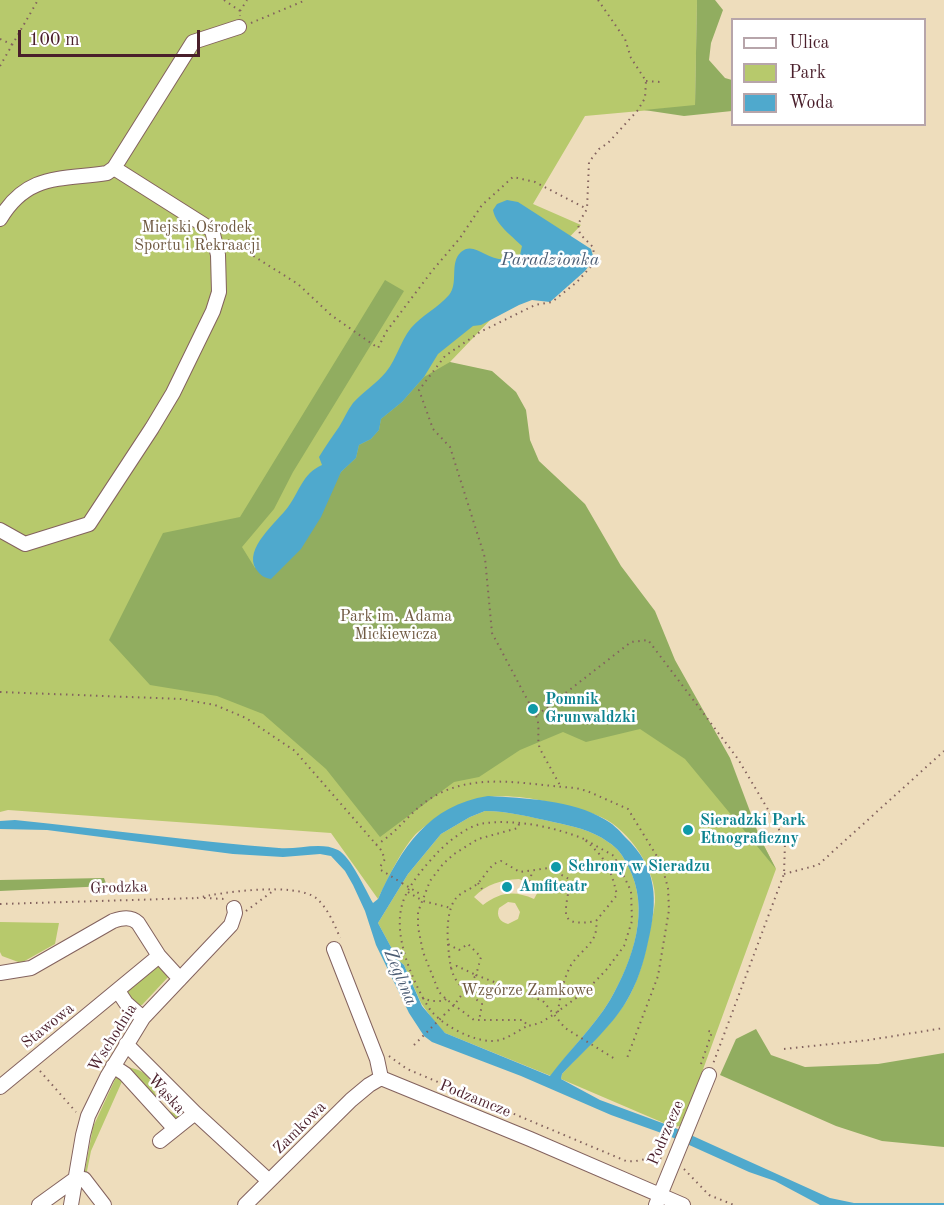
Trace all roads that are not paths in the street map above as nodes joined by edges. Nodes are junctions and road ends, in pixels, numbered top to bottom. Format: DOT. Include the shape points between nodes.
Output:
graph roads {
  1 [pos="239,27"];
  2 [pos="114,168"];
  3 [pos="0,219"];
  4 [pos="0,530"];
  5 [pos="234,914"];
  6 [pos="338,947"];
  7 [pos="159,956"];
  8 [pos="0,973"];
  9 [pos="180,979"];
  10 [pos="118,991"];
  11 [pos="143,1018"];
  12 [pos="126,1044"];
  13 [pos="113,1066"];
  14 [pos="703,1074"];
  15 [pos="381,1078"];
  16 [pos="0,1087"];
  17 [pos="195,1113"];
  18 [pos="175,1129"];
  19 [pos="160,1141"];
  20 [pos="75,1179"];
  21 [pos="269,1181"];
  22 [pos="657,1200"];
  23 [pos="39,1205"];
  24 [pos="72,1205"];
  25 [pos="104,1205"];
  26 [pos="245,1205"];
  27 [pos="683,1205"];
  1 -- 2 [label="street" via="193,42"];
  2 -- 3 [label="street" via="107,173 39,182 14,200"];
  2 -- 4 [label="street" via="212,230 218,255 219,292 173,393 89,524 25,544"];
  5 -- 9 [label="street, Wschodnia" via="231,925"];
  6 -- 15 [label="street"];
  7 -- 8 [label="street" via="135,919 123,918 31,968"];
  7 -- 9 [label="street"];
  7 -- 10 [label="street, Stawowa"];
  9 -- 11 [label="street, Wschodnia"];
  10 -- 11 [label="street"];
  10 -- 16 [label="street, Stawowa"];
  11 -- 12 [label="street, Wschodnia"];
  12 -- 13 [label="street, Wschodnia"];
  12 -- 17 [label="street, Wąska"];
  13 -- 18 [label="street, Wąska"];
  13 -- 20 [label="street, Wschodnia" via="88,1116"];
  14 -- 22 [label="street, Podrzecze" via="691,1118"];
  15 -- 21 [label="street, Zamkowa" via="351,1100"];
  15 -- 22 [label="street, Podzamcze" via="530,1139"];
  17 -- 18 [label="street, Wąska"];
  17 -- 21 [label="street, Wąska"];
  18 -- 19 [label="street"];
  20 -- 23 [label="street"];
  20 -- 24 [label="street, Wschodnia"];
  20 -- 25 [label="street" via="84,1179"];
  21 -- 26 [label="street, Zamkowa"];
  22 -- 27 [label="street, Podzamcze"];
}
